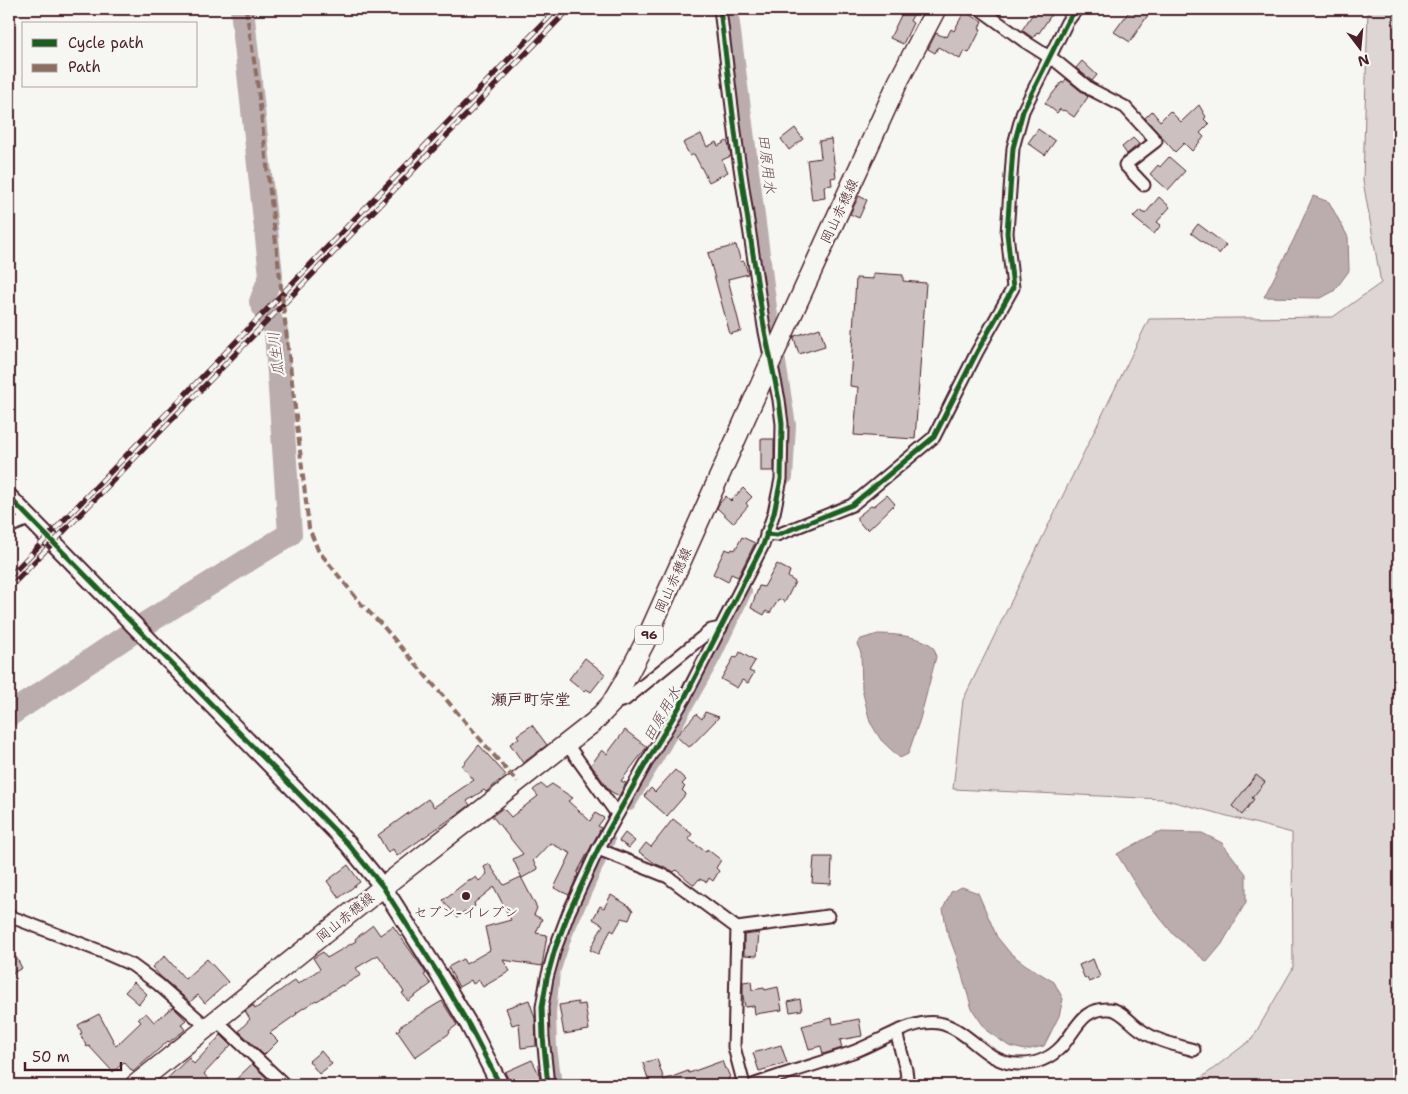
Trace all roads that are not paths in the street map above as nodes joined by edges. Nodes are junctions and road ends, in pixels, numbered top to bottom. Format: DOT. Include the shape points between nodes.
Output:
graph roads {
  1 [pos="720,9"];
  2 [pos="936,9"];
  3 [pos="980,9"];
  4 [pos="1077,9"];
  5 [pos="1050,57"];
  6 [pos="1144,185"];
  7 [pos="771,361"];
  8 [pos="9,498"];
  9 [pos="30,519"];
  10 [pos="9,527"];
  11 [pos="771,534"];
  12 [pos="720,628"];
  13 [pos="611,704"];
  14 [pos="566,743"];
  15 [pos="618,813"];
  16 [pos="602,851"];
  17 [pos="382,887"];
  18 [pos="9,916"];
  19 [pos="828,916"];
  20 [pos="737,928"];
  21 [pos="211,1024"];
  22 [pos="896,1032"];
  23 [pos="1194,1050"];
  24 [pos="143,1081"];
  25 [pos="285,1085"];
  26 [pos="500,1085"];
  27 [pos="548,1085"];
  28 [pos="744,1085"];
  29 [pos="754,1085"];
  30 [pos="908,1085"];
  1 -- 7 [label="street" via="737,148"];
  2 -- 7 [label="main road, 岡山赤穂線 / 96" via="898,82"];
  3 -- 5 [label="street"];
  4 -- 5 [label="street"];
  5 -- 6 [label="street" via="1090,89 1125,108 1156,141 1125,165"];
  5 -- 11 [label="street" via="1023,111 1013,148 1007,233 1013,288 934,437 852,505"];
  7 -- 11 [label="street" via="782,424 781,479"];
  7 -- 13 [label="main road, 岡山赤穂線 / 96" via="646,642"];
  8 -- 9 [label="street"];
  9 -- 10 [label="street"];
  9 -- 17 [label="street" via="348,844"];
  11 -- 12 [label="street"];
  12 -- 13 [label="street" via="711,630 625,700"];
  12 -- 15 [label="street" via="684,699"];
  13 -- 14 [label="main road, 岡山赤穂線 / 96"];
  14 -- 15 [label="street"];
  14 -- 17 [label="main road, 岡山赤穂線 / 96"];
  15 -- 16 [label="street"];
  16 -- 20 [label="street" via="668,877"];
  16 -- 27 [label="street" via="569,912 547,978 542,1007"];
  17 -- 21 [label="main road, 岡山赤穂線 / 96"];
  17 -- 26 [label="street" via="441,978"];
  18 -- 21 [label="street" via="132,965"];
  19 -- 20 [label="street"];
  20 -- 28 [label="street" via="734,1047"];
  21 -- 24 [label="main road, 岡山赤穂線 / 96"];
  21 -- 25 [label="street"];
  22 -- 23 [label="street" via="931,1022 944,1024 996,1059 1017,1064 1036,1063 1062,1046 1086,1015 1101,1009 1113,1009 1141,1031"];
  22 -- 29 [label="street" via="853,1052"];
  22 -- 30 [label="street"];
}
